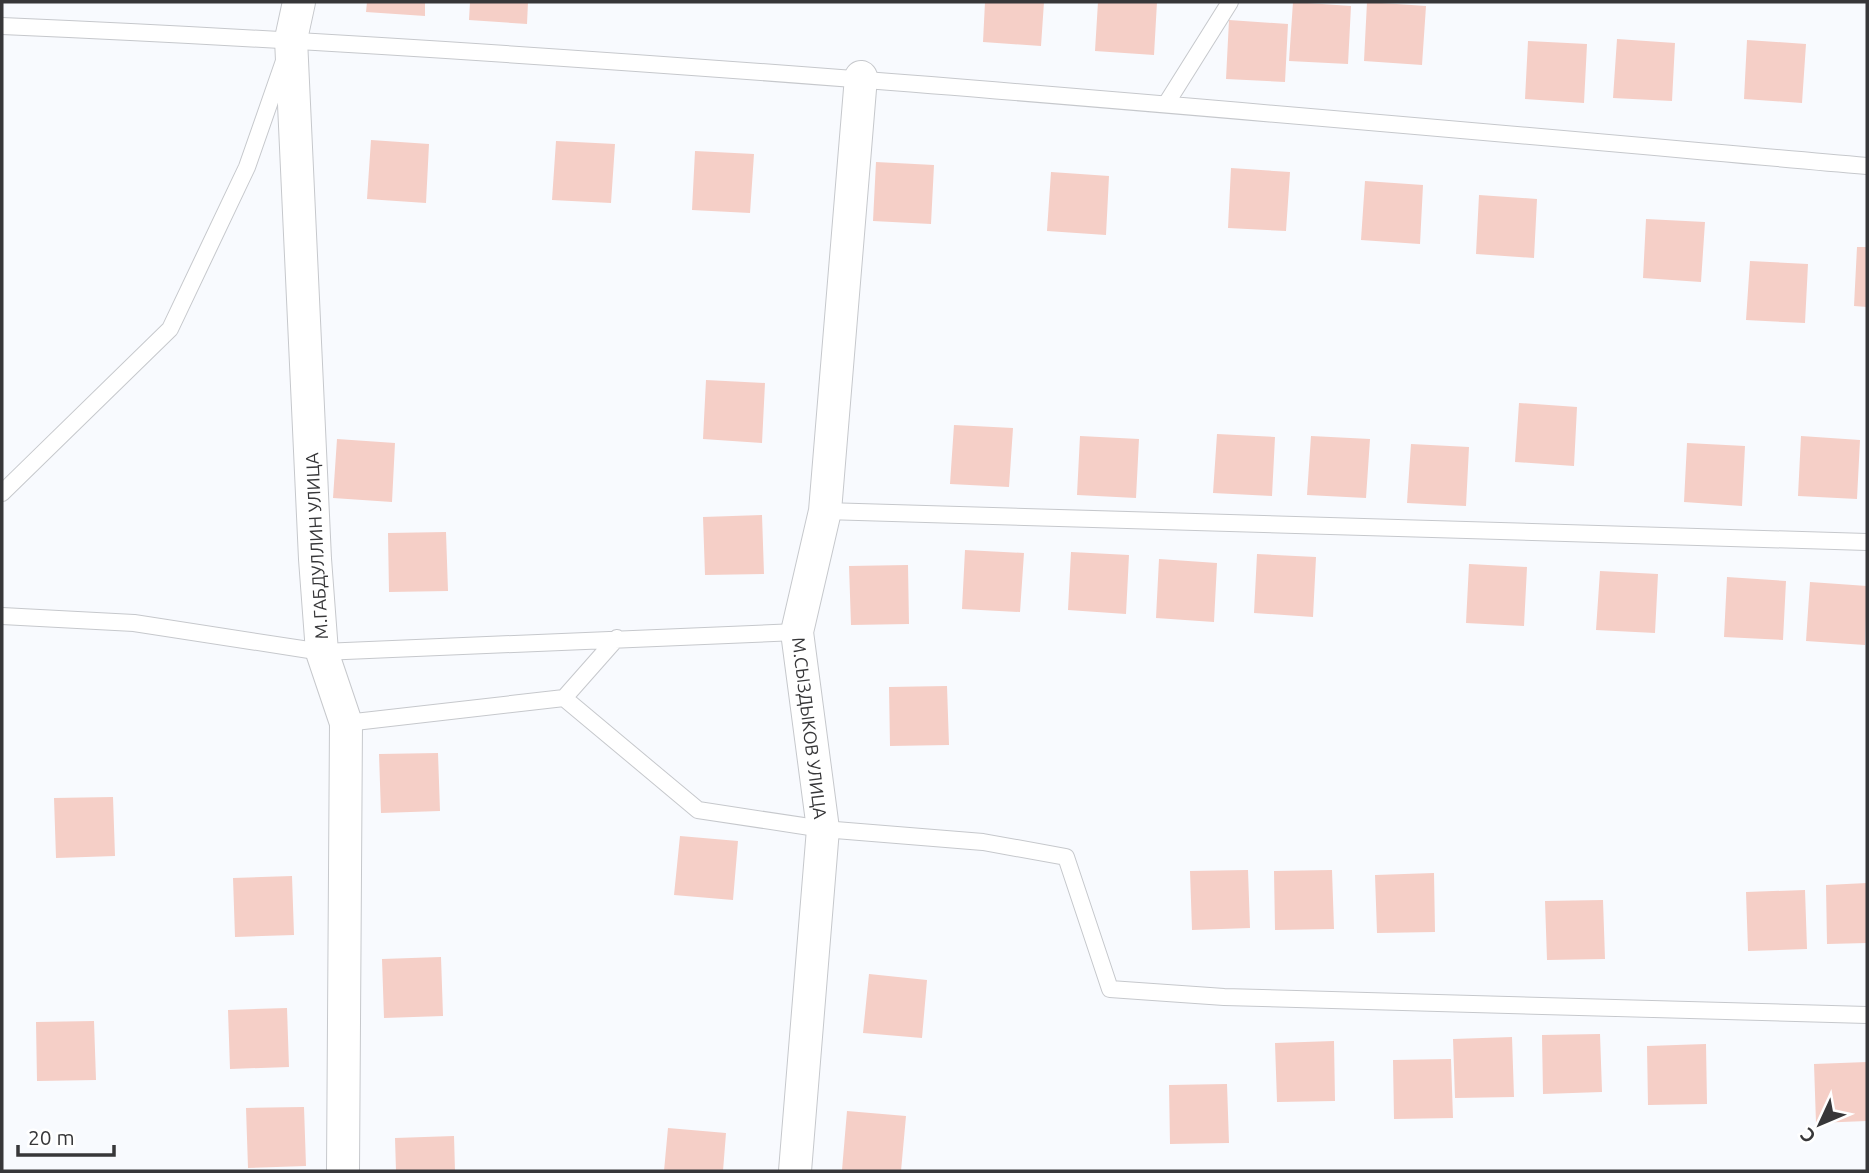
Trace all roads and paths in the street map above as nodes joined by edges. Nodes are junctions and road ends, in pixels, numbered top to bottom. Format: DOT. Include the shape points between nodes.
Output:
graph roads {
  1 [pos="299,2"];
  2 [pos="1230,2"];
  3 [pos="2,26"];
  4 [pos="291,39"];
  5 [pos="861,77"];
  6 [pos="1166,104"];
  7 [pos="1867,166"];
  8 [pos="2,494"];
  9 [pos="825,511"];
  10 [pos="1867,542"];
  11 [pos="2,615"];
  12 [pos="797,632"];
  13 [pos="617,638"];
  14 [pos="322,652"];
  15 [pos="564,698"];
  16 [pos="346,723"];
  17 [pos="823,830"];
  18 [pos="1867,1015"];
  19 [pos="342,1171"];
  20 [pos="795,1171"];
  1 -- 4 [label="street, М.ГАБДУЛЛИН УЛИЦА"];
  2 -- 6 [label="lane"];
  3 -- 4 [label="lane"];
  4 -- 5 [label="lane"];
  4 -- 8 [label="lane" via="247,167 170,328"];
  4 -- 14 [label="street, М.ГАБДУЛЛИН УЛИЦА"];
  5 -- 6 [label="lane"];
  5 -- 9 [label="street, М.СЫЗДЫКОВ УЛИЦА"];
  6 -- 7 [label="lane"];
  9 -- 10 [label="lane"];
  9 -- 12 [label="street, М.СЫЗДЫКОВ УЛИЦА"];
  11 -- 14 [label="lane" via="134,623"];
  12 -- 13 [label="lane"];
  12 -- 17 [label="street, М.СЫЗДЫКОВ УЛИЦА"];
  13 -- 14 [label="lane"];
  13 -- 15 [label="lane"];
  14 -- 16 [label="street, М.ГАБДУЛЛИН УЛИЦА"];
  15 -- 16 [label="lane"];
  15 -- 17 [label="lane" via="698,810"];
  16 -- 19 [label="street, М.ГАБДУЛЛИН УЛИЦА"];
  17 -- 18 [label="lane" via="983,842 1066,857 1110,989 1224,997"];
  17 -- 20 [label="street, М.СЫЗДЫКОВ УЛИЦА"];
}
